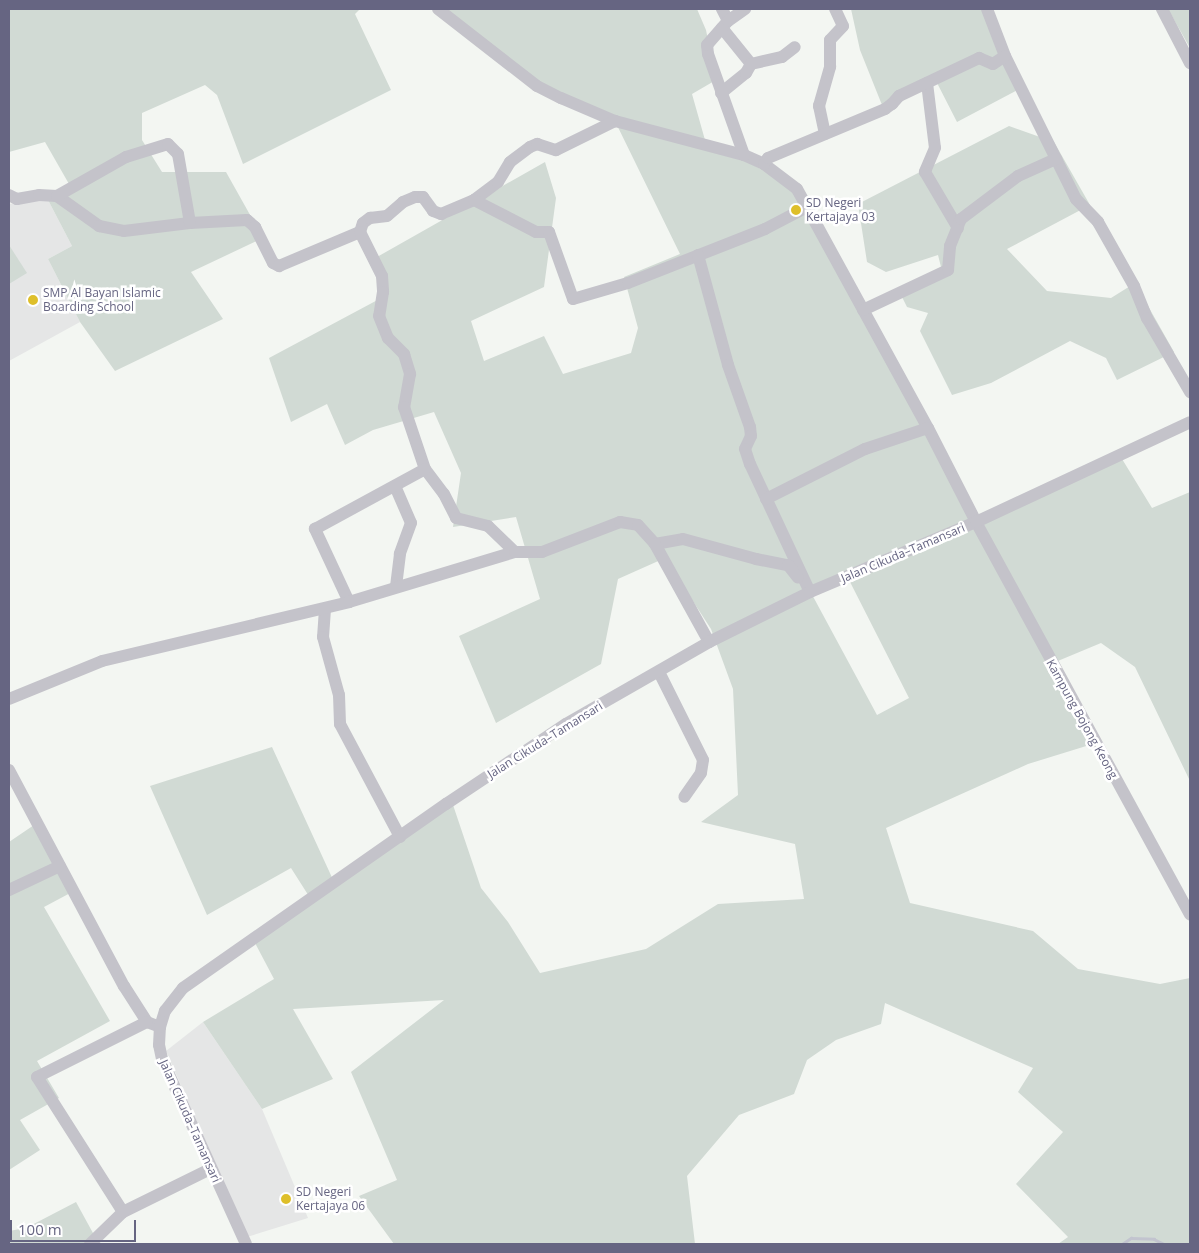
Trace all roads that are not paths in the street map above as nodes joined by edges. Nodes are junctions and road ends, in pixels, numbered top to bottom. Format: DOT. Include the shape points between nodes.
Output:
graph roads {
  1 [pos="438,9"];
  2 [pos="722,9"];
  3 [pos="745,9"];
  4 [pos="835,9"];
  5 [pos="987,9"];
  6 [pos="1162,9"];
  7 [pos="725,24"];
  8 [pos="795,47"];
  9 [pos="1005,56"];
  10 [pos="1190,62"];
  11 [pos="751,64"];
  12 [pos="927,83"];
  13 [pos="721,93"];
  14 [pos="615,121"];
  15 [pos="825,134"];
  16 [pos="744,154"];
  17 [pos="1056,159"];
  18 [pos="764,164"];
  19 [pos="9,195"];
  20 [pos="57,196"];
  21 [pos="474,200"];
  22 [pos="807,207"];
  23 [pos="190,223"];
  24 [pos="958,228"];
  25 [pos="360,232"];
  26 [pos="698,255"];
  27 [pos="863,310"];
  28 [pos="1190,392"];
  29 [pos="1190,422"];
  30 [pos="928,428"];
  31 [pos="425,469"];
  32 [pos="395,486"];
  33 [pos="766,499"];
  34 [pos="976,522"];
  35 [pos="655,544"];
  36 [pos="515,552"];
  37 [pos="396,587"];
  38 [pos="810,592"];
  39 [pos="349,602"];
  40 [pos="325,609"];
  41 [pos="709,642"];
  42 [pos="658,672"];
  43 [pos="9,699"];
  44 [pos="9,770"];
  45 [pos="684,797"];
  46 [pos="400,837"];
  47 [pos="60,866"];
  48 [pos="9,890"];
  49 [pos="1190,915"];
  50 [pos="147,1022"];
  51 [pos="160,1027"];
  52 [pos="210,1169"];
  53 [pos="123,1212"];
  54 [pos="94,1243"];
  55 [pos="246,1244"];
  1 -- 14 [label="street, Kampung Bojong Keong" via="537,86"];
  2 -- 7 [label="street"];
  3 -- 7 [label="street"];
  4 -- 15 [label="street" via="843,26 830,40 830,67 819,106"];
  5 -- 9 [label="street"];
  6 -- 10 [label="street"];
  7 -- 11 [label="street"];
  7 -- 13 [label="street" via="707,45"];
  8 -- 11 [label="street" via="782,56"];
  9 -- 12 [label="street" via="992,64 979,58"];
  9 -- 17 [label="street"];
  11 -- 13 [label="street" via="746,73"];
  12 -- 15 [label="street" via="899,96 884,109"];
  12 -- 24 [label="street" via="935,148 925,172"];
  13 -- 16 [label="street"];
  14 -- 16 [label="street, Kampung Bojong Keong"];
  14 -- 21 [label="street" via="556,150 537,144 530,146 510,162 498,182"];
  15 -- 18 [label="street" via="768,158"];
  16 -- 18 [label="street, Kampung Bojong Keong"];
  17 -- 24 [label="street" via="1018,176 961,219"];
  17 -- 28 [label="street" via="1076,200 1098,222 1134,286 1147,318"];
  18 -- 22 [label="street, Kampung Bojong Keong" via="797,189"];
  19 -- 20 [label="street" via="17,199"];
  20 -- 23 [label="street" via="99,226 124,230"];
  20 -- 23 [label="street" via="126,157 168,144 178,154"];
  21 -- 25 [label="street" via="441,214 433,211 423,197 415,197 403,202 387,216 370,218"];
  21 -- 26 [label="street" via="536,232 549,232 573,299 628,283"];
  22 -- 26 [label="street" via="765,229"];
  22 -- 27 [label="street, Kampung Bojong Keong"];
  23 -- 25 [label="street" via="236,219 252,222 274,263 279,266"];
  24 -- 27 [label="street" via="950,246 948,270"];
  25 -- 31 [label="street" via="382,276 379,316 388,338 404,354 410,374 404,407"];
  26 -- 33 [label="street" via="728,366 750,427 751,436 745,449"];
  27 -- 30 [label="street, Kampung Bojong Keong"];
  29 -- 34 [label="street, Jalan Cikuda–Tamansari"];
  30 -- 33 [label="street" via="865,449"];
  30 -- 34 [label="street, Kampung Bojong Keong"];
  31 -- 32 [label="street"];
  31 -- 36 [label="street" via="444,494 456,518 488,526"];
  32 -- 37 [label="street" via="411,524 400,554"];
  32 -- 39 [label="street" via="315,529"];
  33 -- 38 [label="street"];
  34 -- 38 [label="street, Jalan Cikuda–Tamansari"];
  34 -- 49 [label="street, Kampung Bojong Keong"];
  35 -- 36 [label="street" via="638,525 620,522 542,552"];
  35 -- 38 [label="street" via="683,539 788,565"];
  35 -- 41 [label="street"];
  36 -- 37 [label="street"];
  37 -- 39 [label="street"];
  38 -- 41 [label="street, Jalan Cikuda–Tamansari"];
  39 -- 40 [label="street"];
  40 -- 43 [label="street" via="102,662"];
  40 -- 46 [label="street" via="323,637 339,696 340,724"];
  41 -- 42 [label="street, Jalan Cikuda–Tamansari"];
  42 -- 45 [label="street" via="703,760 701,773"];
  42 -- 46 [label="street, Jalan Cikuda–Tamansari" via="566,724"];
  44 -- 47 [label="street"];
  46 -- 51 [label="street, Jalan Cikuda–Tamansari" via="183,988 165,1011"];
  47 -- 48 [label="street"];
  47 -- 50 [label="street" via="124,986"];
  50 -- 51 [label="street"];
  50 -- 53 [label="street" via="37,1076"];
  51 -- 52 [label="street, Jalan Cikuda–Tamansari" via="159,1045 168,1077"];
  52 -- 53 [label="street"];
  52 -- 55 [label="street, Jalan Cikuda–Tamansari"];
  53 -- 54 [label="street"];
}
